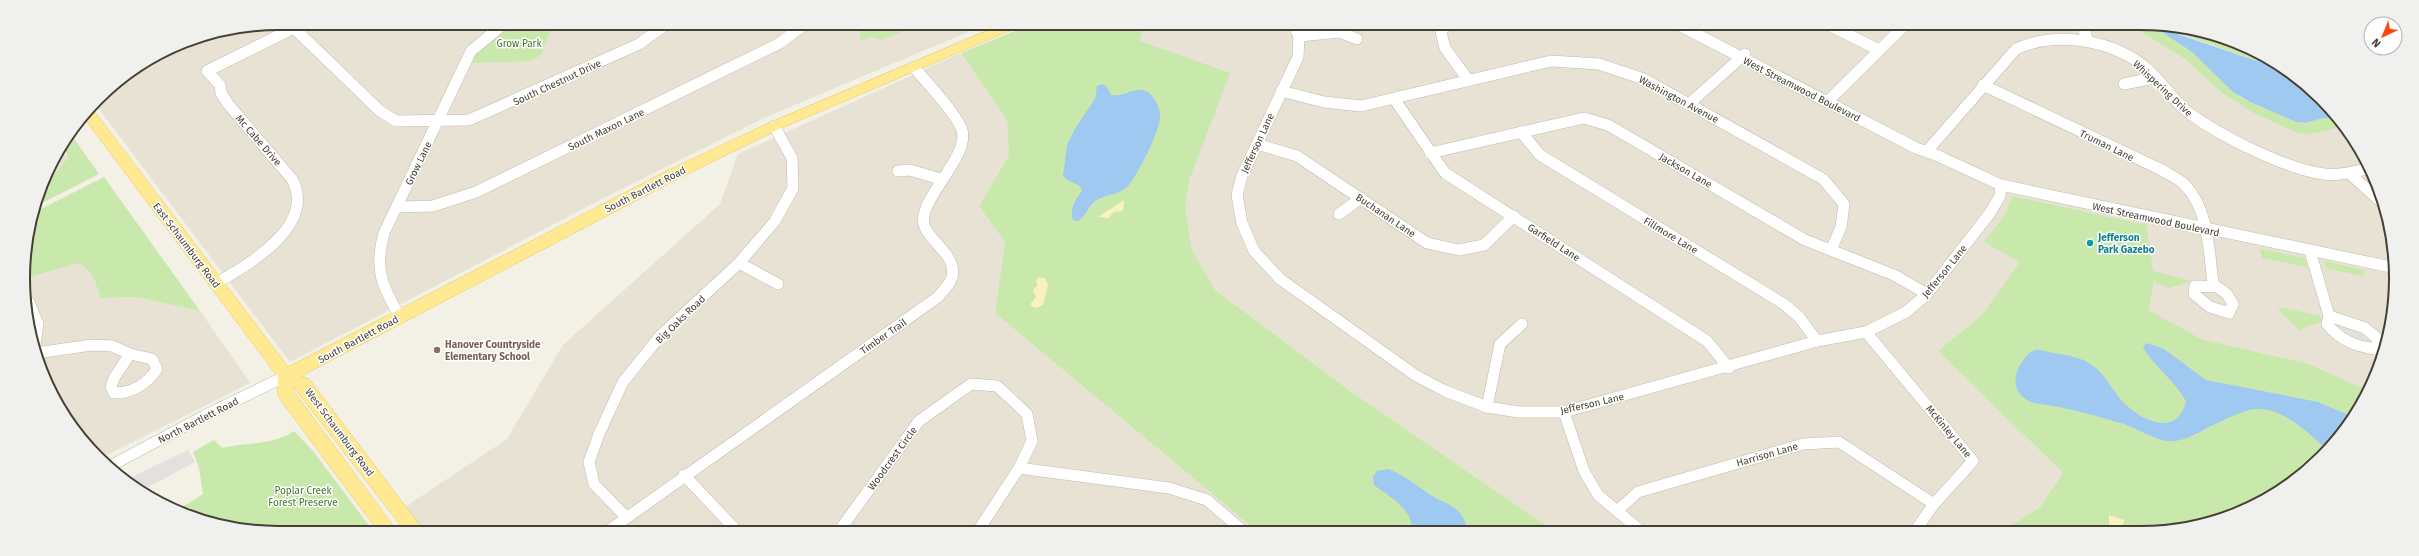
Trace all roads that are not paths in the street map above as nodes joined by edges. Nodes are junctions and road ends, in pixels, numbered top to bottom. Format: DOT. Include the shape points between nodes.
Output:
graph roads {
  1 [pos="290,30"];
  2 [pos="296,30"];
  3 [pos="496,30"];
  4 [pos="659,30"];
  5 [pos="798,30"];
  6 [pos="1000,30"];
  7 [pos="1296,30"];
  8 [pos="1442,30"];
  9 [pos="1690,30"];
  10 [pos="1702,30"];
  11 [pos="1839,30"];
  12 [pos="1900,30"];
  13 [pos="2084,30"];
  14 [pos="1299,36"];
  15 [pos="1357,39"];
  16 [pos="2088,41"];
  17 [pos="1879,50"];
  18 [pos="1744,55"];
  19 [pos="914,67"];
  20 [pos="2154,78"];
  21 [pos="1469,81"];
  22 [pos="2124,84"];
  23 [pos="1983,85"];
  24 [pos="1281,91"];
  25 [pos="1829,99"];
  26 [pos="1395,100"];
  27 [pos="1689,104"];
  28 [pos="90,116"];
  29 [pos="438,122"];
  30 [pos="774,126"];
  31 [pos="1521,132"];
  32 [pos="1257,144"];
  33 [pos="1927,151"];
  34 [pos="1430,153"];
  35 [pos="2364,170"];
  36 [pos="898,171"];
  37 [pos="2349,173"];
  38 [pos="940,178"];
  39 [pos="2002,185"];
  40 [pos="1361,198"];
  41 [pos="2376,198"];
  42 [pos="396,207"];
  43 [pos="1339,214"];
  44 [pos="1514,216"];
  45 [pos="2205,229"];
  46 [pos="1831,250"];
  47 [pos="2310,251"];
  48 [pos="739,263"];
  49 [pos="2388,266"];
  50 [pos="216,283"];
  51 [pos="778,284"];
  52 [pos="2217,288"];
  53 [pos="1927,294"];
  54 [pos="32,309"];
  55 [pos="2329,316"];
  56 [pos="400,317"];
  57 [pos="1522,324"];
  58 [pos="1866,332"];
  59 [pos="37,334"];
  60 [pos="1817,341"];
  61 [pos="41,352"];
  62 [pos="130,354"];
  63 [pos="1729,368"];
  64 [pos="286,376"];
  65 [pos="1487,407"];
  66 [pos="1564,412"];
  67 [pos="114,464"];
  68 [pos="1019,468"];
  69 [pos="684,475"];
  70 [pos="1934,504"];
  71 [pos="1617,511"];
  72 [pos="626,517"];
  73 [pos="384,526"];
  74 [pos="411,526"];
  75 [pos="614,526"];
  76 [pos="732,526"];
  77 [pos="843,526"];
  78 [pos="981,526"];
  79 [pos="1237,526"];
  80 [pos="1635,526"];
  81 [pos="1919,526"];
  1 -- 50 [label="street, Mc Cabe Drive" via="208,71 220,85 221,93 228,104 293,181 298,197 292,219 278,239 258,258"];
  2 -- 29 [label="street, South Chestnut Drive" via="380,111 396,121"];
  3 -- 29 [label="street, Grow Lane" via="471,51"];
  4 -- 29 [label="street, South Chestnut Drive" via="639,44 501,108 469,120"];
  5 -- 42 [label="street, South Maxon Lane" via="780,44 476,192 433,206"];
  6 -- 19 [label="main road, South Bartlett Road"];
  7 -- 14 [label="street, Jefferson Lane"];
  8 -- 21 [label="street" via="1444,48"];
  9 -- 18 [label="street, West Streamwood Boulevard"];
  10 -- 18 [label="street, West Streamwood Boulevard"];
  11 -- 17 [label="street"];
  12 -- 17 [label="street"];
  13 -- 16 [label="street"];
  14 -- 15 [label="street" via="1340,32"];
  14 -- 24 [label="street, Jefferson Lane" via="1298,57"];
  16 -- 20 [label="street, Whispering Drive" via="2120,51 2141,64"];
  16 -- 23 [label="street, Whispering Drive" via="2050,39 2022,45"];
  17 -- 25 [label="street"];
  18 -- 25 [label="street, West Streamwood Boulevard"];
  18 -- 27 [label="street"];
  19 -- 30 [label="main road, South Bartlett Road"];
  19 -- 38 [label="street, Timber Trail" via="962,131 962,146"];
  20 -- 22 [label="street"];
  20 -- 37 [label="street, Whispering Drive" via="2194,117 2210,127 2304,170 2325,174"];
  21 -- 26 [label="street, Washington Avenue"];
  21 -- 27 [label="street, Washington Avenue" via="1551,62 1599,64 1644,79"];
  23 -- 33 [label="street, Whispering Drive"];
  23 -- 45 [label="street, Truman Lane" via="2162,170 2186,185 2197,200"];
  24 -- 26 [label="street, Washington Avenue" via="1346,106"];
  24 -- 32 [label="street, Jefferson Lane"];
  25 -- 33 [label="street, West Streamwood Boulevard" via="1916,148"];
  26 -- 34 [label="street, Garfield Lane"];
  27 -- 46 [label="street, Washington Avenue" via="1823,180 1844,204 1841,227"];
  28 -- 50 [label="main road, East Schaumburg Road"];
  29 -- 42 [label="street, Grow Lane"];
  30 -- 48 [label="street, Big Oaks Road" via="792,158 793,188 776,221"];
  30 -- 56 [label="main road, South Bartlett Road" via="674,174"];
  31 -- 34 [label="street, Jackson Lane"];
  31 -- 46 [label="street, Jackson Lane" via="1584,118 1608,125 1805,240"];
  31 -- 60 [label="street, Fillmore Lane" via="1540,155 1784,304 1799,316"];
  32 -- 40 [label="street, Buchanan Lane" via="1297,156"];
  32 -- 65 [label="street, Jefferson Lane" via="1242,176 1237,195 1242,223 1254,251 1280,279 1415,375 1446,391"];
  33 -- 39 [label="street, West Streamwood Boulevard"];
  34 -- 44 [label="street, Garfield Lane" via="1445,173"];
  35 -- 37 [label="street, Whispering Drive"];
  36 -- 38 [label="street" via="910,170"];
  37 -- 41 [label="street"];
  38 -- 69 [label="street, Timber Trail" via="923,217 926,231 951,263 951,279 938,297"];
  39 -- 45 [label="street, West Streamwood Boulevard"];
  39 -- 53 [label="street, Jefferson Lane" via="2000,196 1990,214"];
  40 -- 43 [label="street"];
  40 -- 44 [label="street, Buchanan Lane" via="1427,242 1459,250 1484,245"];
  42 -- 56 [label="street, Grow Lane" via="381,242 378,270 381,284"];
  44 -- 63 [label="street, Garfield Lane" via="1707,341"];
  45 -- 47 [label="street, West Streamwood Boulevard"];
  45 -- 52 [label="street, Truman Lane" via="2213,284"];
  46 -- 53 [label="street, Jackson Lane" via="1894,275"];
  47 -- 49 [label="street, West Streamwood Boulevard"];
  47 -- 55 [label="street"];
  48 -- 51 [label="street"];
  48 -- 72 [label="street, Big Oaks Road" via="661,335 623,382 599,434 589,462 594,484"];
  50 -- 64 [label="main road, East Schaumburg Road"];
  53 -- 58 [label="street, Jefferson Lane" via="1906,312"];
  54 -- 59 [label="street" via="38,324"];
  56 -- 64 [label="main road, South Bartlett Road"];
  57 -- 65 [label="street" via="1500,344"];
  58 -- 60 [label="street, Jefferson Lane"];
  58 -- 70 [label="street, McKinley Lane" via="1973,461"];
  60 -- 63 [label="street, Jefferson Lane"];
  61 -- 62 [label="street" via="92,345 112,346"];
  63 -- 66 [label="street, Jefferson Lane"];
  64 -- 67 [label="street, North Bartlett Road"];
  64 -- 73 [label="main road, West Schaumburg Road" via="286,394"];
  64 -- 74 [label="main road, West Schaumburg Road" via="303,384"];
  65 -- 66 [label="street, Jefferson Lane" via="1519,412"];
  66 -- 71 [label="street" via="1584,471 1598,495"];
  68 -- 77 [label="street, Woodcrest Circle" via="1032,441 1027,414 997,386 971,384 919,421"];
  68 -- 78 [label="street, Woodcrest Circle"];
  68 -- 79 [label="street" via="1169,488 1207,500"];
  69 -- 72 [label="street, Timber Trail"];
  69 -- 76 [label="street"];
  70 -- 71 [label="street, Harrison Lane" via="1838,442 1803,444 1638,492"];
  70 -- 81 [label="street, McKinley Lane"];
  71 -- 80 [label="street"];
  72 -- 75 [label="street, Timber Trail"];
}
